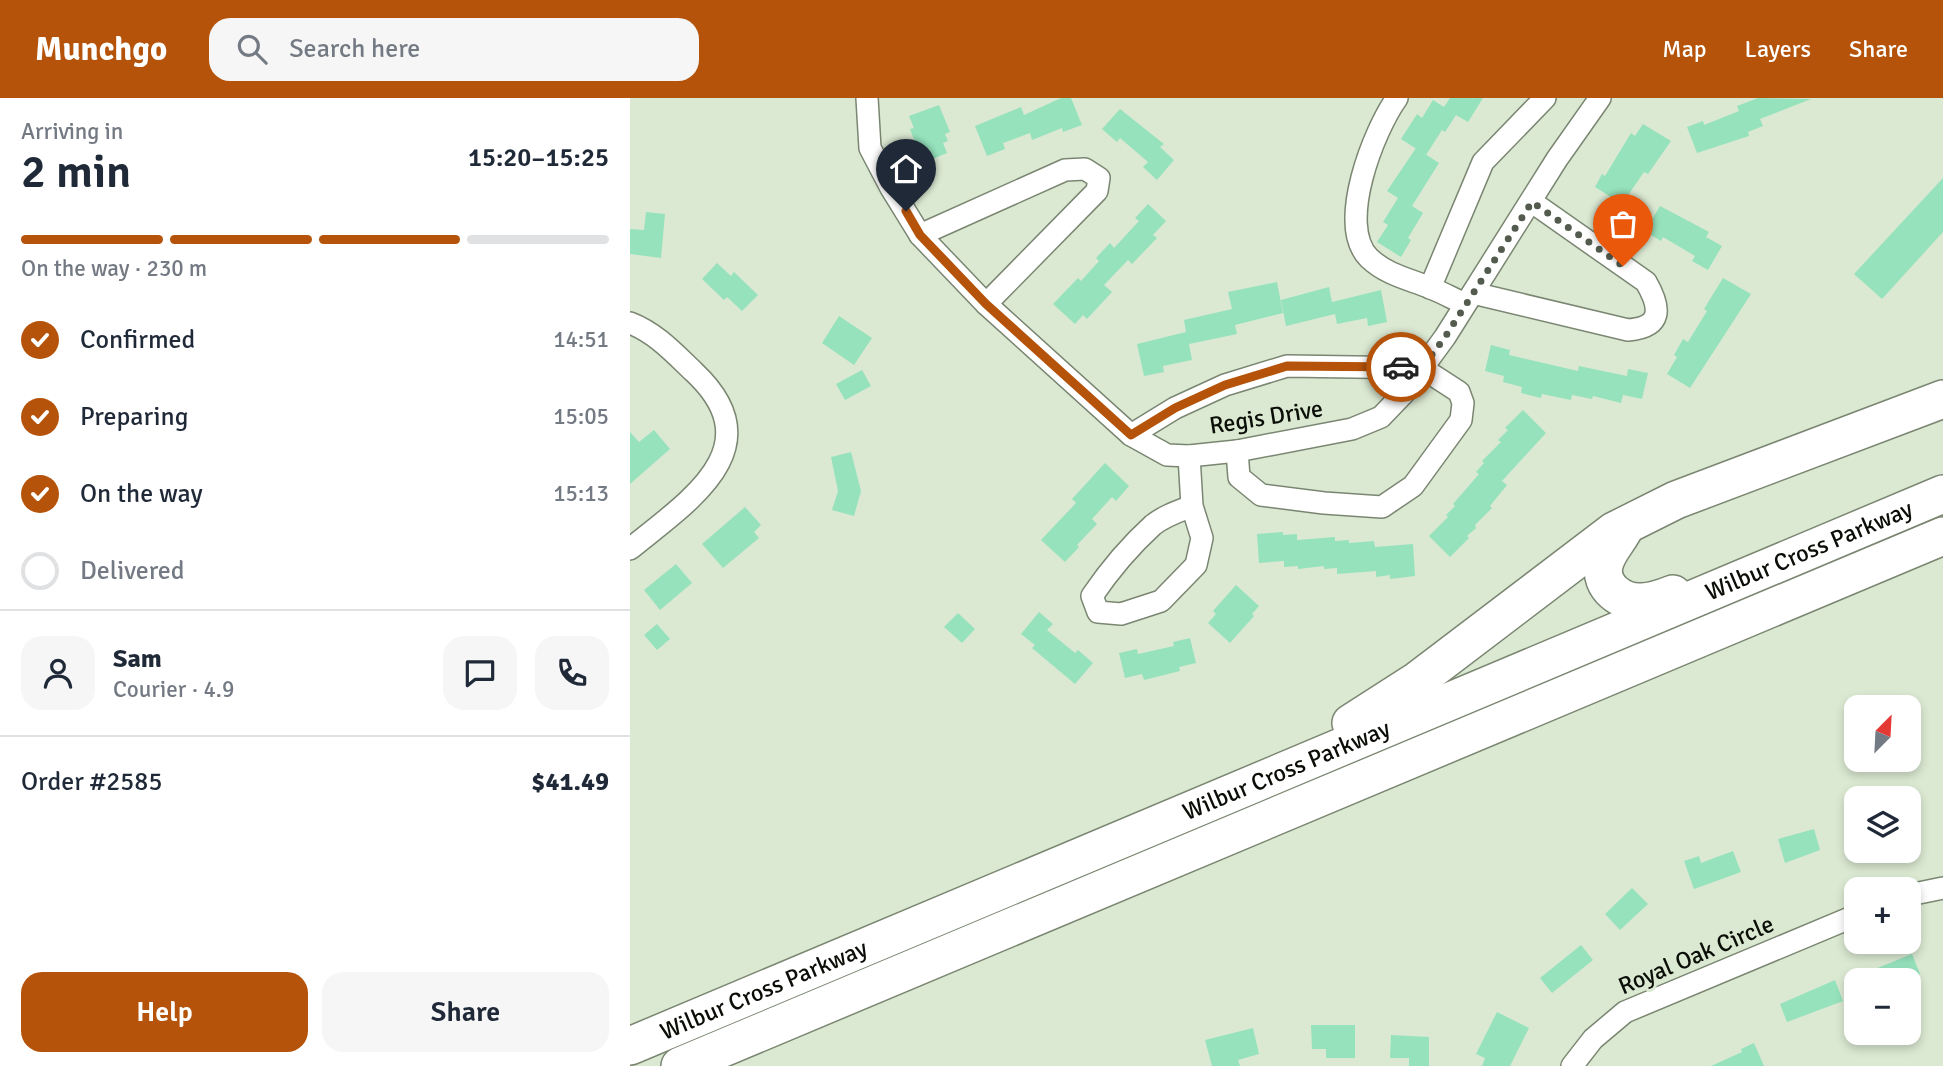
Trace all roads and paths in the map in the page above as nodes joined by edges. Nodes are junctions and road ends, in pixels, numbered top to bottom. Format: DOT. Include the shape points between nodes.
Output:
graph roads {
  1 [pos="867,98"];
  2 [pos="1397,98"];
  3 [pos="1545,98"];
  4 [pos="1598,99"];
  5 [pos="1532,202"];
  6 [pos="920,235"];
  7 [pos="1430,288"];
  8 [pos="1469,298"];
  9 [pos="986,304"];
  10 [pos="630,323"];
  11 [pos="1422,368"];
  12 [pos="1943,400"];
  13 [pos="1131,435"];
  14 [pos="1237,451"];
  15 [pos="1189,456"];
  16 [pos="1943,494"];
  17 [pos="1192,506"];
  18 [pos="1626,527"];
  19 [pos="1943,536"];
  20 [pos="630,549"];
  21 [pos="1735,582"];
  22 [pos="1210,802"];
  23 [pos="1943,888"];
  24 [pos="1921,893"];
  25 [pos="1844,920"];
  26 [pos="630,1046"];
  27 [pos="680,1066"];
  28 [pos="1572,1066"];
  1 -- 6 [label="street, Regis Drive" via="870,148"];
  2 -- 7 [label="street" via="1364,168 1356,221 1358,240 1369,257 1399,278"];
  3 -- 7 [label="street" via="1483,162"];
  4 -- 5 [label="street, Regis Drive"];
  5 -- 8 [label="street, Regis Drive"];
  5 -- 8 [label="street" via="1646,282 1657,302 1655,318 1644,329 1628,330"];
  6 -- 9 [label="street, Regis Drive"];
  6 -- 9 [label="street" via="1065,170 1085,169 1098,178 1097,191"];
  7 -- 8 [label="street"];
  8 -- 11 [label="street, Regis Drive"];
  9 -- 13 [label="street, Regis Drive"];
  10 -- 20 [label="street" via="654,334 701,378 725,417 726,437 722,459 711,477"];
  11 -- 13 [label="street" via="1287,366 1225,385"];
  11 -- 14 [label="street, Regis Drive" via="1381,417 1352,429"];
  11 -- 14 [label="street" via="1460,392 1461,420 1413,486 1382,507 1261,495 1240,477"];
  12 -- 18 [label="highway" via="1676,500"];
  13 -- 15 [label="street, Regis Drive" via="1167,455"];
  14 -- 15 [label="street, Regis Drive"];
  15 -- 17 [label="street"];
  16 -- 21 [label="highway, Wilbur Cross Parkway"];
  17 -- 17 [label="street" via="1155,524 1106,576 1092,596 1098,612 1121,614 1161,601 1196,565 1202,538"];
  18 -- 21 [label="highway" via="1608,555 1603,573 1608,587 1619,597 1643,603 1695,585"];
  18 -- 22 [label="highway" via="1604,537 1390,699 1335,732 1259,767"];
  19 -- 27 [label="highway, Wilbur Cross Parkway"];
  21 -- 22 [label="highway, Wilbur Cross Parkway"];
  22 -- 26 [label="highway, Wilbur Cross Parkway"];
  23 -- 24 [label="street"];
  25 -- 28 [label="street, Royal Oak Circle" via="1625,1012 1593,1039"];
}
